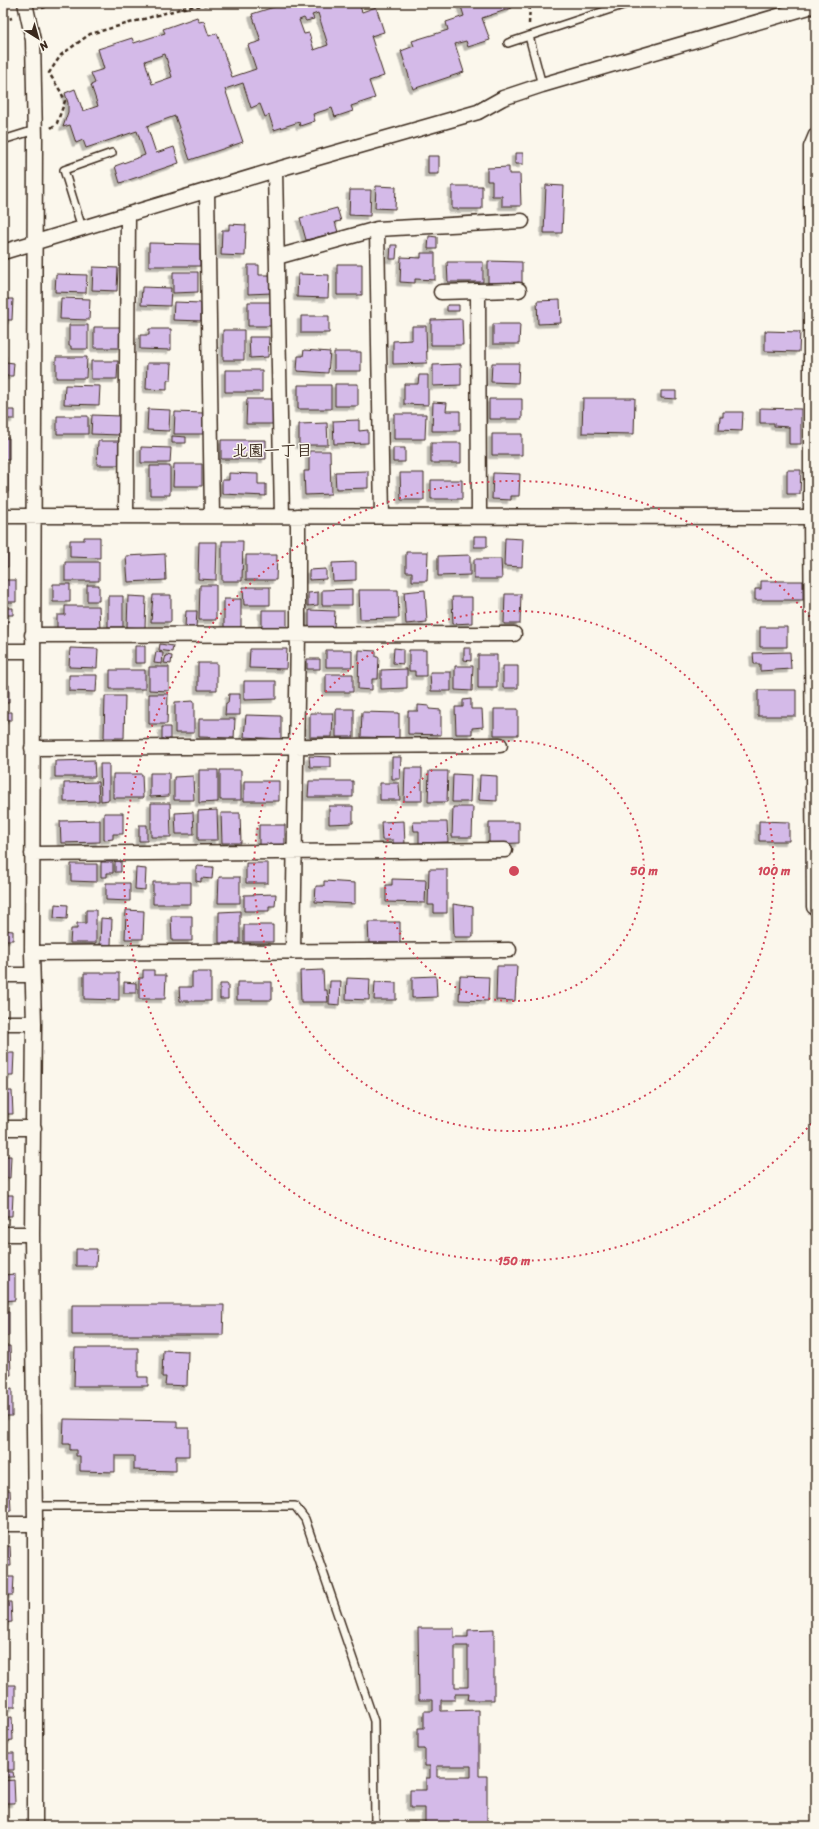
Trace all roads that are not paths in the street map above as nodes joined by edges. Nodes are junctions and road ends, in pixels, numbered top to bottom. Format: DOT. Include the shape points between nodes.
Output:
graph roads {
  1 [pos="25,3"];
  2 [pos="629,3"];
  3 [pos="816,5"];
  4 [pos="529,36"];
  5 [pos="508,43"];
  6 [pos="542,84"];
  7 [pos="35,134"];
  8 [pos="816,135"];
  9 [pos="3,140"];
  10 [pos="112,153"];
  11 [pos="275,170"];
  12 [pos="207,190"];
  13 [pos="128,214"];
  14 [pos="522,221"];
  15 [pos="82,228"];
  16 [pos="377,229"];
  17 [pos="34,242"];
  18 [pos="3,252"];
  19 [pos="277,257"];
  20 [pos="518,290"];
  21 [pos="478,291"];
  22 [pos="441,292"];
  23 [pos="479,515"];
  24 [pos="3,516"];
  25 [pos="33,516"];
  26 [pos="126,516"];
  27 [pos="212,516"];
  28 [pos="282,516"];
  29 [pos="298,516"];
  30 [pos="382,516"];
  31 [pos="813,517"];
  32 [pos="298,634"];
  33 [pos="514,634"];
  34 [pos="32,635"];
  35 [pos="3,651"];
  36 [pos="32,651"];
  37 [pos="500,745"];
  38 [pos="295,747"];
  39 [pos="32,748"];
  40 [pos="505,850"];
  41 [pos="293,852"];
  42 [pos="32,854"];
  43 [pos="814,907"];
  44 [pos="509,950"];
  45 [pos="293,951"];
  46 [pos="32,953"];
  47 [pos="3,975"];
  48 [pos="32,975"];
  49 [pos="3,1023"];
  50 [pos="34,1023"];
  51 [pos="3,1128"];
  52 [pos="34,1128"];
  53 [pos="3,1234"];
  54 [pos="32,1234"];
  55 [pos="35,1506"];
  56 [pos="3,1524"];
  57 [pos="35,1524"];
  58 [pos="35,1826"];
  59 [pos="375,1826"];
  1 -- 7 [label="street" via="33,40"];
  2 -- 4 [label="lane"];
  3 -- 6 [label="street"];
  4 -- 5 [label="lane"];
  4 -- 6 [label="lane"];
  6 -- 11 [label="street" via="503,98 478,112"];
  7 -- 9 [label="lane"];
  7 -- 17 [label="street"];
  8 -- 31 [label="street" via="811,147"];
  10 -- 15 [label="lane" via="64,170"];
  11 -- 12 [label="street"];
  11 -- 19 [label="street"];
  12 -- 13 [label="street"];
  12 -- 27 [label="street"];
  13 -- 15 [label="street"];
  13 -- 26 [label="street"];
  14 -- 16 [label="street"];
  15 -- 17 [label="street"];
  16 -- 19 [label="street"];
  16 -- 30 [label="street"];
  17 -- 18 [label="street"];
  17 -- 25 [label="street"];
  19 -- 28 [label="street"];
  20 -- 21 [label="street"];
  21 -- 22 [label="street"];
  21 -- 23 [label="street"];
  23 -- 30 [label="street"];
  23 -- 31 [label="street"];
  24 -- 25 [label="street"];
  25 -- 26 [label="street"];
  25 -- 34 [label="street"];
  26 -- 27 [label="street"];
  27 -- 28 [label="street"];
  28 -- 29 [label="street"];
  29 -- 30 [label="street"];
  29 -- 32 [label="street"];
  31 -- 43 [label="street"];
  32 -- 33 [label="street"];
  32 -- 34 [label="street"];
  32 -- 38 [label="street"];
  34 -- 36 [label="street"];
  35 -- 36 [label="street"];
  36 -- 39 [label="street"];
  37 -- 38 [label="street"];
  38 -- 39 [label="street"];
  38 -- 41 [label="street"];
  39 -- 42 [label="street"];
  40 -- 41 [label="street"];
  41 -- 42 [label="street"];
  41 -- 45 [label="street"];
  42 -- 46 [label="street"];
  44 -- 45 [label="street"];
  45 -- 46 [label="street"];
  46 -- 48 [label="street"];
  47 -- 48 [label="street"];
  48 -- 50 [label="street"];
  49 -- 50 [label="street"];
  50 -- 52 [label="street"];
  51 -- 52 [label="street"];
  52 -- 54 [label="street"];
  53 -- 54 [label="street"];
  54 -- 55 [label="street"];
  55 -- 57 [label="street"];
  55 -- 59 [label="lane" via="295,1506 305,1519 374,1721"];
  56 -- 57 [label="street"];
  57 -- 58 [label="street"];
}
